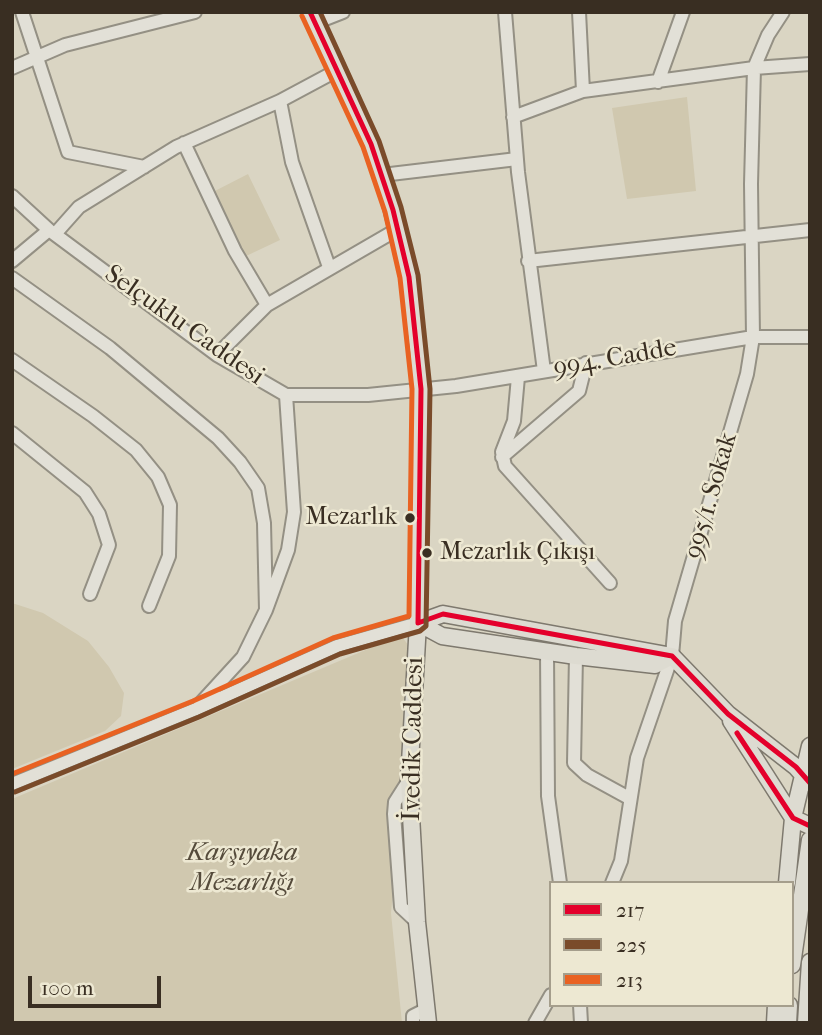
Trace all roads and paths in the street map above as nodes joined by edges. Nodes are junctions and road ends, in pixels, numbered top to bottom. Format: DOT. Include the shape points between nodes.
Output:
graph roads {
  1 [pos="22,12"];
  2 [pos="195,12"];
  3 [pos="343,12"];
  4 [pos="505,12"];
  5 [pos="579,12"];
  6 [pos="683,12"];
  7 [pos="783,12"];
  8 [pos="312,18"];
  9 [pos="37,57"];
  10 [pos="810,64"];
  11 [pos="12,68"];
  12 [pos="754,68"];
  13 [pos="336,71"];
  14 [pos="658,82"];
  15 [pos="583,91"];
  16 [pos="280,101"];
  17 [pos="513,117"];
  18 [pos="184,144"];
  19 [pos="517,159"];
  20 [pos="144,167"];
  21 [pos="382,175"];
  22 [pos="12,195"];
  23 [pos="398,229"];
  24 [pos="810,230"];
  25 [pos="52,232"];
  26 [pos="751,235"];
  27 [pos="12,261"];
  28 [pos="528,261"];
  29 [pos="329,267"];
  30 [pos="12,278"];
  31 [pos="267,305"];
  32 [pos="753,337"];
  33 [pos="810,337"];
  34 [pos="218,355"];
  35 [pos="12,359"];
  36 [pos="586,363"];
  37 [pos="544,371"];
  38 [pos="518,377"];
  39 [pos="421,389"];
  40 [pos="286,395"];
  41 [pos="12,432"];
  42 [pos="502,457"];
  43 [pos="610,583"];
  44 [pos="90,594"];
  45 [pos="149,606"];
  46 [pos="266,610"];
  47 [pos="418,623"];
  48 [pos="547,643"];
  49 [pos="576,656"];
  50 [pos="672,656"];
  51 [pos="196,709"];
  52 [pos="728,714"];
  53 [pos="810,746"];
  54 [pos="806,780"];
  55 [pos="12,784"];
  56 [pos="629,798"];
  57 [pos="793,818"];
  58 [pos="810,826"];
  59 [pos="810,840"];
  60 [pos="560,881"];
  61 [pos="613,881"];
  62 [pos="787,881"];
  63 [pos="794,957"];
  64 [pos="810,962"];
  65 [pos="549,998"];
  66 [pos="427,1016"];
  67 [pos="413,1023"];
  68 [pos="535,1023"];
  69 [pos="806,1023"];
  1 -- 9 [label="street"];
  2 -- 9 [label="street" via="65,45"];
  3 -- 8 [label="street"];
  4 -- 17 [label="street"];
  5 -- 15 [label="street"];
  6 -- 14 [label="street"];
  7 -- 12 [label="street"];
  8 -- 13 [label="main road, İvedik Caddesi"];
  9 -- 11 [label="street"];
  9 -- 20 [label="street" via="68,152"];
  10 -- 12 [label="street"];
  12 -- 14 [label="street"];
  12 -- 26 [label="street, 995/1. Sokak"];
  13 -- 16 [label="street"];
  13 -- 21 [label="main road, İvedik Caddesi"];
  14 -- 15 [label="street"];
  15 -- 17 [label="street"];
  16 -- 18 [label="street"];
  16 -- 29 [label="street" via="292,162"];
  17 -- 19 [label="street"];
  18 -- 20 [label="street"];
  18 -- 31 [label="street" via="235,251"];
  19 -- 21 [label="street"];
  19 -- 28 [label="street"];
  20 -- 25 [label="street" via="79,207"];
  21 -- 23 [label="main road, İvedik Caddesi"];
  22 -- 25 [label="street, Selçuklu Caddesi"];
  23 -- 29 [label="street"];
  23 -- 39 [label="main road, İvedik Caddesi" via="414,311"];
  24 -- 26 [label="street"];
  25 -- 27 [label="street"];
  25 -- 34 [label="street, Selçuklu Caddesi"];
  26 -- 28 [label="street"];
  26 -- 32 [label="street, 995/1. Sokak"];
  28 -- 37 [label="street"];
  29 -- 31 [label="street"];
  30 -- 46 [label="street" via="110,348 218,438 240,462 257,488 264,523"];
  31 -- 34 [label="street"];
  32 -- 33 [label="street, 994. Cadde"];
  32 -- 36 [label="street, 994. Cadde"];
  32 -- 50 [label="street, 995/1. Sokak" via="747,374 676,621"];
  34 -- 40 [label="street, Selçuklu Caddesi"];
  35 -- 45 [label="street" via="93,415 136,450 158,477 170,505 169,555"];
  36 -- 37 [label="street, 994. Cadde"];
  36 -- 42 [label="street" via="579,391"];
  37 -- 38 [label="street, 994. Cadde"];
  38 -- 39 [label="street, 994. Cadde"];
  38 -- 42 [label="street" via="514,421"];
  39 -- 40 [label="street, Selçuklu Caddesi" via="328,397"];
  39 -- 47 [label="main road, İvedik Caddesi"];
  40 -- 46 [label="street" via="294,512 288,550"];
  41 -- 44 [label="street" via="85,492 99,514 109,544"];
  42 -- 43 [label="street" via="505,466"];
  46 -- 51 [label="street" via="243,657"];
  47 -- 48 [label="main road" via="443,614"];
  47 -- 51 [label="street" via="337,646"];
  47 -- 66 [label="main road, İvedik Caddesi" via="409,780"];
  48 -- 49 [label="main road"];
  48 -- 50 [label="main road"];
  48 -- 60 [label="street" via="548,796"];
  49 -- 50 [label="main road" via="654,665"];
  49 -- 56 [label="street" via="574,762 587,775"];
  50 -- 52 [label="main road"];
  50 -- 56 [label="street, 995/1. Sokak" via="637,758"];
  51 -- 55 [label="street"];
  52 -- 54 [label="main road"];
  52 -- 57 [label="main road"];
  53 -- 54 [label="main road"];
  54 -- 57 [label="main road"];
  56 -- 61 [label="street, 995/1. Sokak" via="621,861"];
  57 -- 58 [label="main road"];
  57 -- 62 [label="main road"];
  59 -- 63 [label="main road"];
  64 -- 69 [label="main road"];
  65 -- 68 [label="street"];
  66 -- 67 [label="street" via="413,1016"];
}
